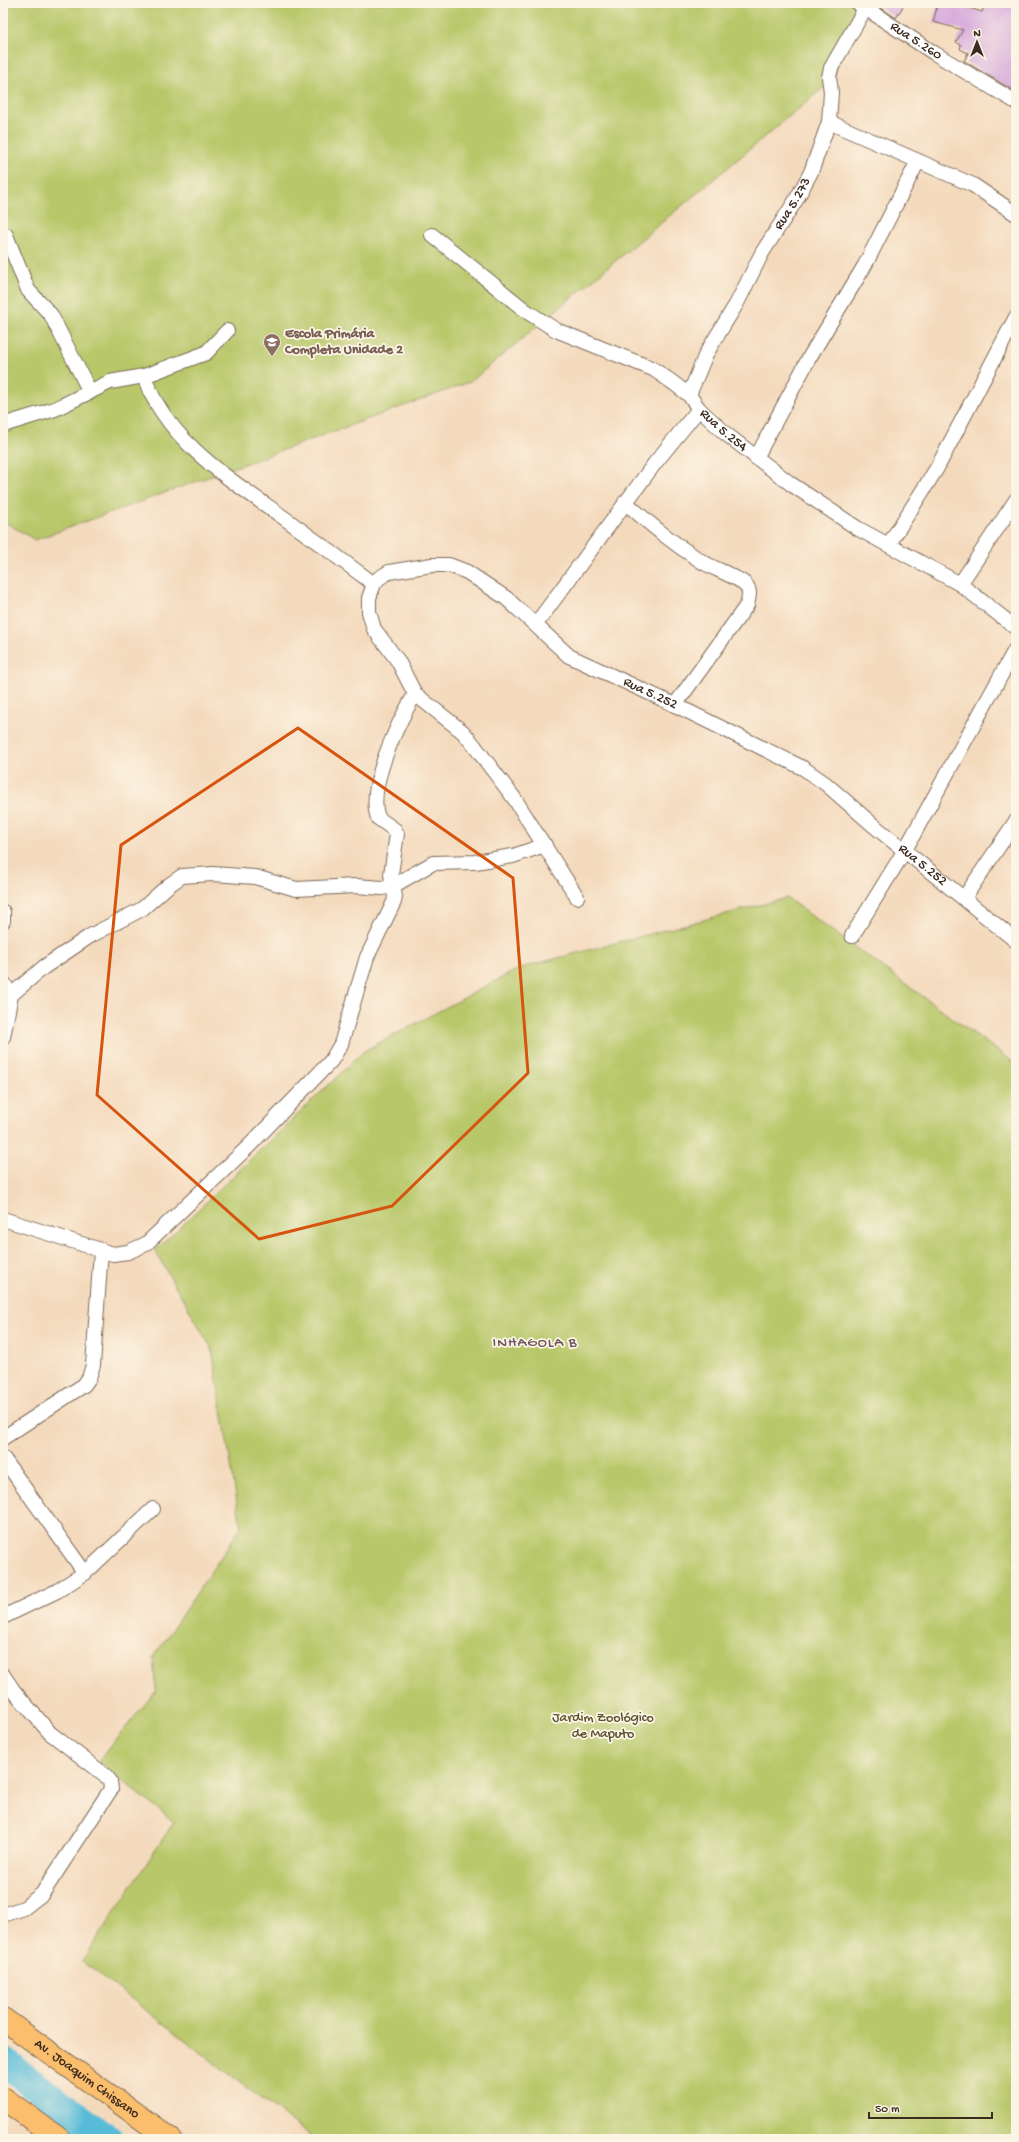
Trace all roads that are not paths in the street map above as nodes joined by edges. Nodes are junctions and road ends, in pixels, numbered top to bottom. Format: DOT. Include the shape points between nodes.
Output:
graph roads {
  1 [pos="863,4"];
  2 [pos="1016,102"];
  3 [pos="829,122"];
  4 [pos="918,161"];
  5 [pos="1016,214"];
  6 [pos="432,235"];
  7 [pos="6,236"];
  8 [pos="1016,317"];
  9 [pos="227,331"];
  10 [pos="144,376"];
  11 [pos="90,392"];
  12 [pos="689,396"];
  13 [pos="700,409"];
  14 [pos="3,425"];
  15 [pos="756,458"];
  16 [pos="1016,500"];
  17 [pos="625,502"];
  18 [pos="889,544"];
  19 [pos="374,584"];
  20 [pos="960,584"];
  21 [pos="536,624"];
  22 [pos="1016,628"];
  23 [pos="1016,648"];
  24 [pos="415,694"];
  25 [pos="675,705"];
  26 [pos="1016,822"];
  27 [pos="545,845"];
  28 [pos="905,850"];
  29 [pos="393,886"];
  30 [pos="577,896"];
  31 [pos="964,898"];
  32 [pos="3,912"];
  33 [pos="3,921"];
  34 [pos="852,936"];
  35 [pos="1016,941"];
  36 [pos="3,982"];
  37 [pos="11,995"];
  38 [pos="3,1038"];
  39 [pos="3,1219"];
  40 [pos="101,1250"];
  41 [pos="3,1438"];
  42 [pos="3,1458"];
  43 [pos="153,1509"];
  44 [pos="85,1573"];
  45 [pos="3,1617"];
  46 [pos="3,1675"];
  47 [pos="3,1915"];
  48 [pos="3,2018"];
  49 [pos="3,2098"];
  50 [pos="59,2139"];
  51 [pos="170,2139"];
  1 -- 2 [label="street, Rua 5.260" via="934,53"];
  1 -- 3 [label="street, Rua 5.273" via="831,68"];
  3 -- 4 [label="street"];
  3 -- 12 [label="street, Rua 5.273" via="811,172 706,354"];
  4 -- 5 [label="street" via="972,185"];
  4 -- 15 [label="street" via="865,265 809,358"];
  6 -- 12 [label="street, Rua 5.254" via="532,315 556,330 652,369"];
  7 -- 11 [label="street" via="28,290 51,315"];
  8 -- 18 [label="street" via="937,468"];
  9 -- 10 [label="street" via="206,353"];
  10 -- 11 [label="street" via="110,382"];
  10 -- 19 [label="street" via="167,421 202,457"];
  11 -- 14 [label="street" via="55,409"];
  12 -- 13 [label="street, Rua 5.254"];
  13 -- 15 [label="street, Rua 5.254"];
  13 -- 17 [label="street"];
  15 -- 18 [label="street, Rua 5.254" via="829,511"];
  16 -- 20 [label="street"];
  17 -- 21 [label="street"];
  17 -- 25 [label="street" via="672,543 744,584 748,589 747,605"];
  18 -- 20 [label="street, Rua 5.254"];
  19 -- 21 [label="street, Rua 5.252" via="389,572 449,565 492,587"];
  19 -- 24 [label="street" via="369,598 369,612 374,630 398,661"];
  20 -- 22 [label="street, Rua 5.254"];
  21 -- 25 [label="street, Rua 5.252" via="569,656"];
  23 -- 28 [label="street"];
  24 -- 27 [label="street" via="463,732 514,798"];
  24 -- 29 [label="street" via="376,784 378,818 397,834 391,869"];
  25 -- 28 [label="street, Rua 5.252" via="803,768"];
  26 -- 31 [label="street"];
  27 -- 29 [label="street" via="513,856 475,862 432,864"];
  27 -- 30 [label="street"];
  28 -- 31 [label="street, Rua 5.252"];
  28 -- 34 [label="street"];
  29 -- 37 [label="street" via="296,889 254,877 213,874 182,876 142,909 90,936 44,967"];
  29 -- 40 [label="street" via="394,902 367,957 341,1044 331,1061 248,1147 146,1244 128,1252 113,1254"];
  31 -- 35 [label="street, Rua 5.252"];
  32 -- 33 [label="street"];
  36 -- 37 [label="street"];
  37 -- 38 [label="street"];
  39 -- 40 [label="street"];
  40 -- 41 [label="street" via="89,1378 84,1385"];
  42 -- 44 [label="street"];
  43 -- 44 [label="street"];
  44 -- 45 [label="street" via="58,1591"];
  46 -- 47 [label="street" via="50,1733 105,1775 110,1781 111,1789 42,1894 24,1908"];
  48 -- 51 [label="main road, Av. Joaquim Chissano"];
  49 -- 50 [label="main road"];
}
